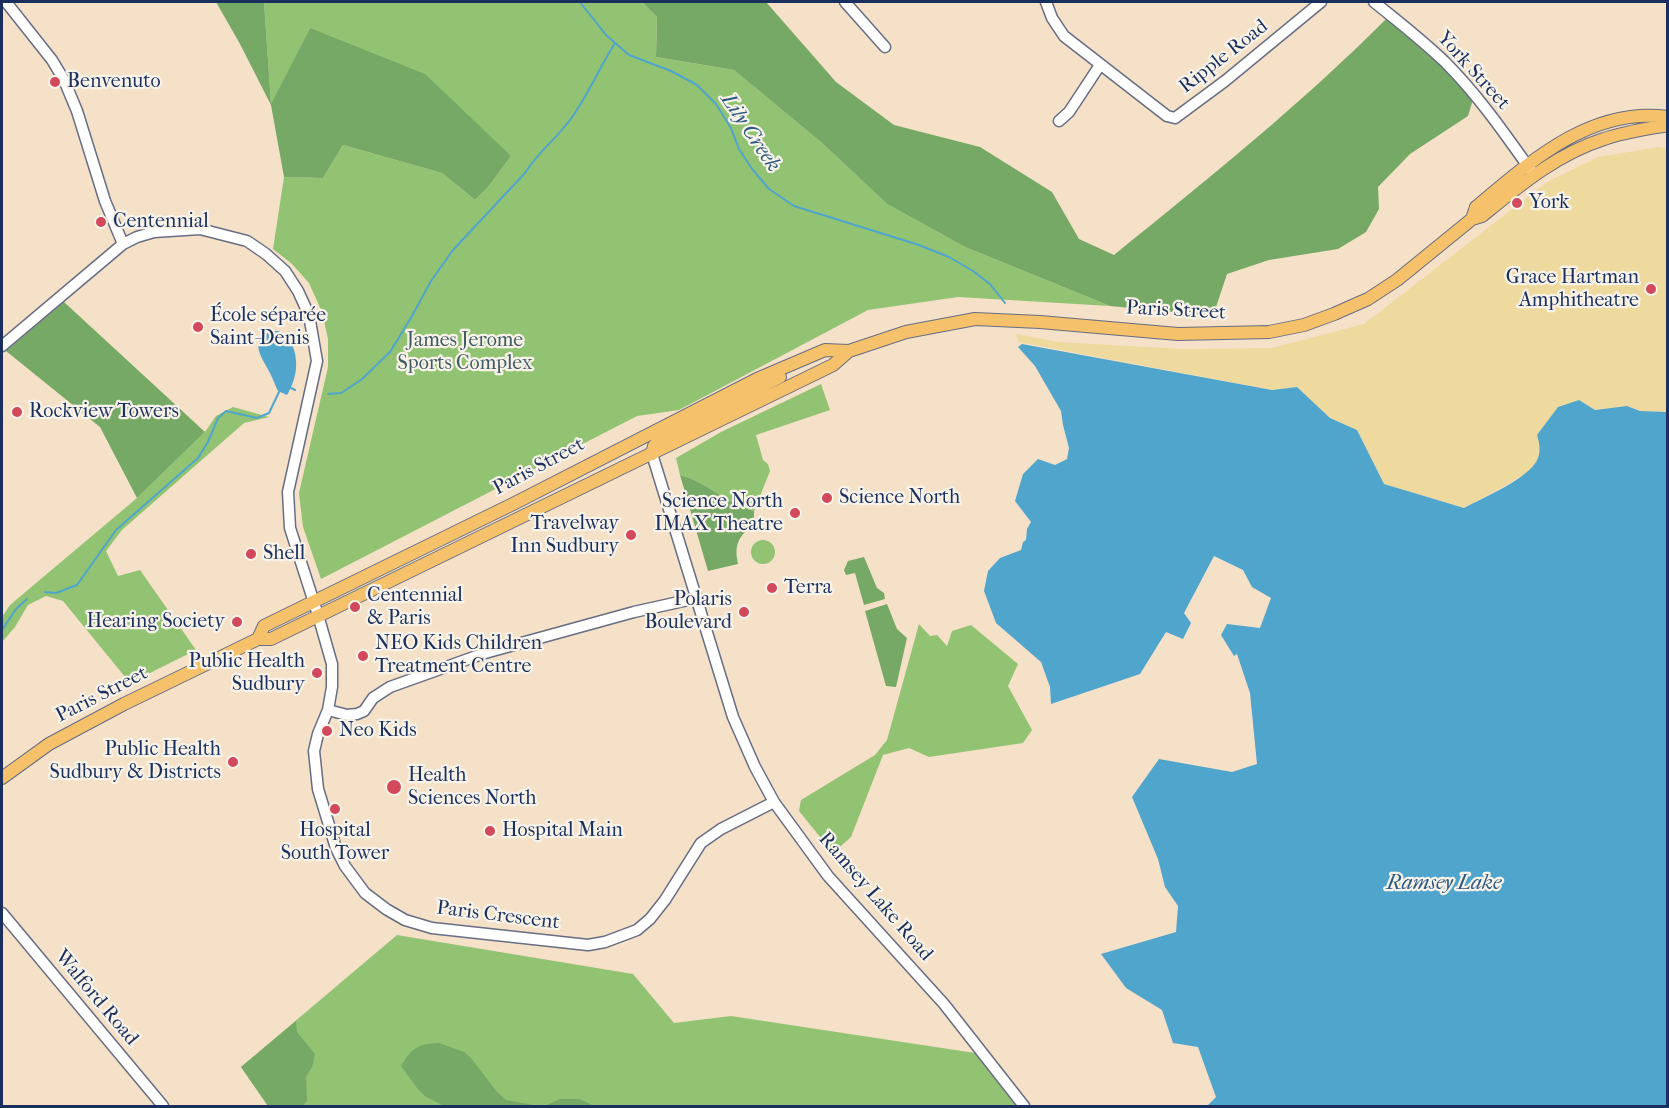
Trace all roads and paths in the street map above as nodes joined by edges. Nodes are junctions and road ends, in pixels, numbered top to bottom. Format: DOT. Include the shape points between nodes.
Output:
graph roads {
  1 [pos="6,2"];
  2 [pos="845,2"];
  3 [pos="1046,2"];
  4 [pos="1321,2"];
  5 [pos="1374,2"];
  6 [pos="885,47"];
  7 [pos="1100,65"];
  8 [pos="1668,117"];
  9 [pos="1059,121"];
  10 [pos="1668,125"];
  11 [pos="1531,170"];
  12 [pos="123,244"];
  13 [pos="2,346"];
  14 [pos="825,350"];
  15 [pos="849,351"];
  16 [pos="626,445"];
  17 [pos="652,454"];
  18 [pos="697,598"];
  19 [pos="314,602"];
  20 [pos="318,615"];
  21 [pos="258,639"];
  22 [pos="328,710"];
  23 [pos="2,778"];
  24 [pos="774,802"];
  25 [pos="2,913"];
  26 [pos="162,1107"];
  27 [pos="1024,1107"];
  1 -- 12 [label="street" via="64,80"];
  2 -- 6 [label="street"];
  3 -- 7 [label="street" via="1064,36"];
  4 -- 7 [label="street, Ripple Road" via="1175,118"];
  5 -- 11 [label="street, York Street" via="1446,64"];
  7 -- 9 [label="street"];
  8 -- 11 [label="main road, Paris Street" via="1646,116 1592,127 1553,147"];
  10 -- 11 [label="main road, Paris Street" via="1604,138"];
  11 -- 15 [label="main road, Paris Street" via="1476,207 1472,219 1397,280 1368,299 1304,325 1269,332 1178,334 975,319 906,332"];
  12 -- 13 [label="street, Paris Crescent"];
  12 -- 19 [label="street, Paris Crescent" via="154,232 200,229 226,234 247,241 266,254 285,271 298,291 309,315 317,361 288,492 290,528"];
  14 -- 15 [label="main road, Paris Street"];
  14 -- 16 [label="main road, Paris Street" via="780,368"];
  14 -- 17 [label="main road" via="664,437"];
  15 -- 17 [label="main road, Paris Street" via="833,365"];
  16 -- 17 [label="main road" via="639,444"];
  16 -- 19 [label="main road, Paris Street"];
  17 -- 18 [label="street, Ramsey Lake Road"];
  17 -- 20 [label="main road, Paris Street"];
  18 -- 22 [label="street" via="485,653 390,687 357,714"];
  18 -- 24 [label="street, Ramsey Lake Road" via="733,717"];
  19 -- 20 [label="street, Paris Crescent"];
  19 -- 21 [label="main road, Paris Street" via="264,626"];
  20 -- 21 [label="main road, Paris Street" via="271,639"];
  20 -- 22 [label="street, Paris Crescent" via="332,664"];
  21 -- 23 [label="main road, Paris Street" via="49,744"];
  22 -- 24 [label="street, Paris Crescent" via="318,734 314,767 336,848 365,893 405,920 432,928 588,945 619,939 650,919 701,843"];
  24 -- 27 [label="street, Ramsey Lake Road" via="828,876 944,1004"];
  25 -- 26 [label="street, Walford Road"];
}
